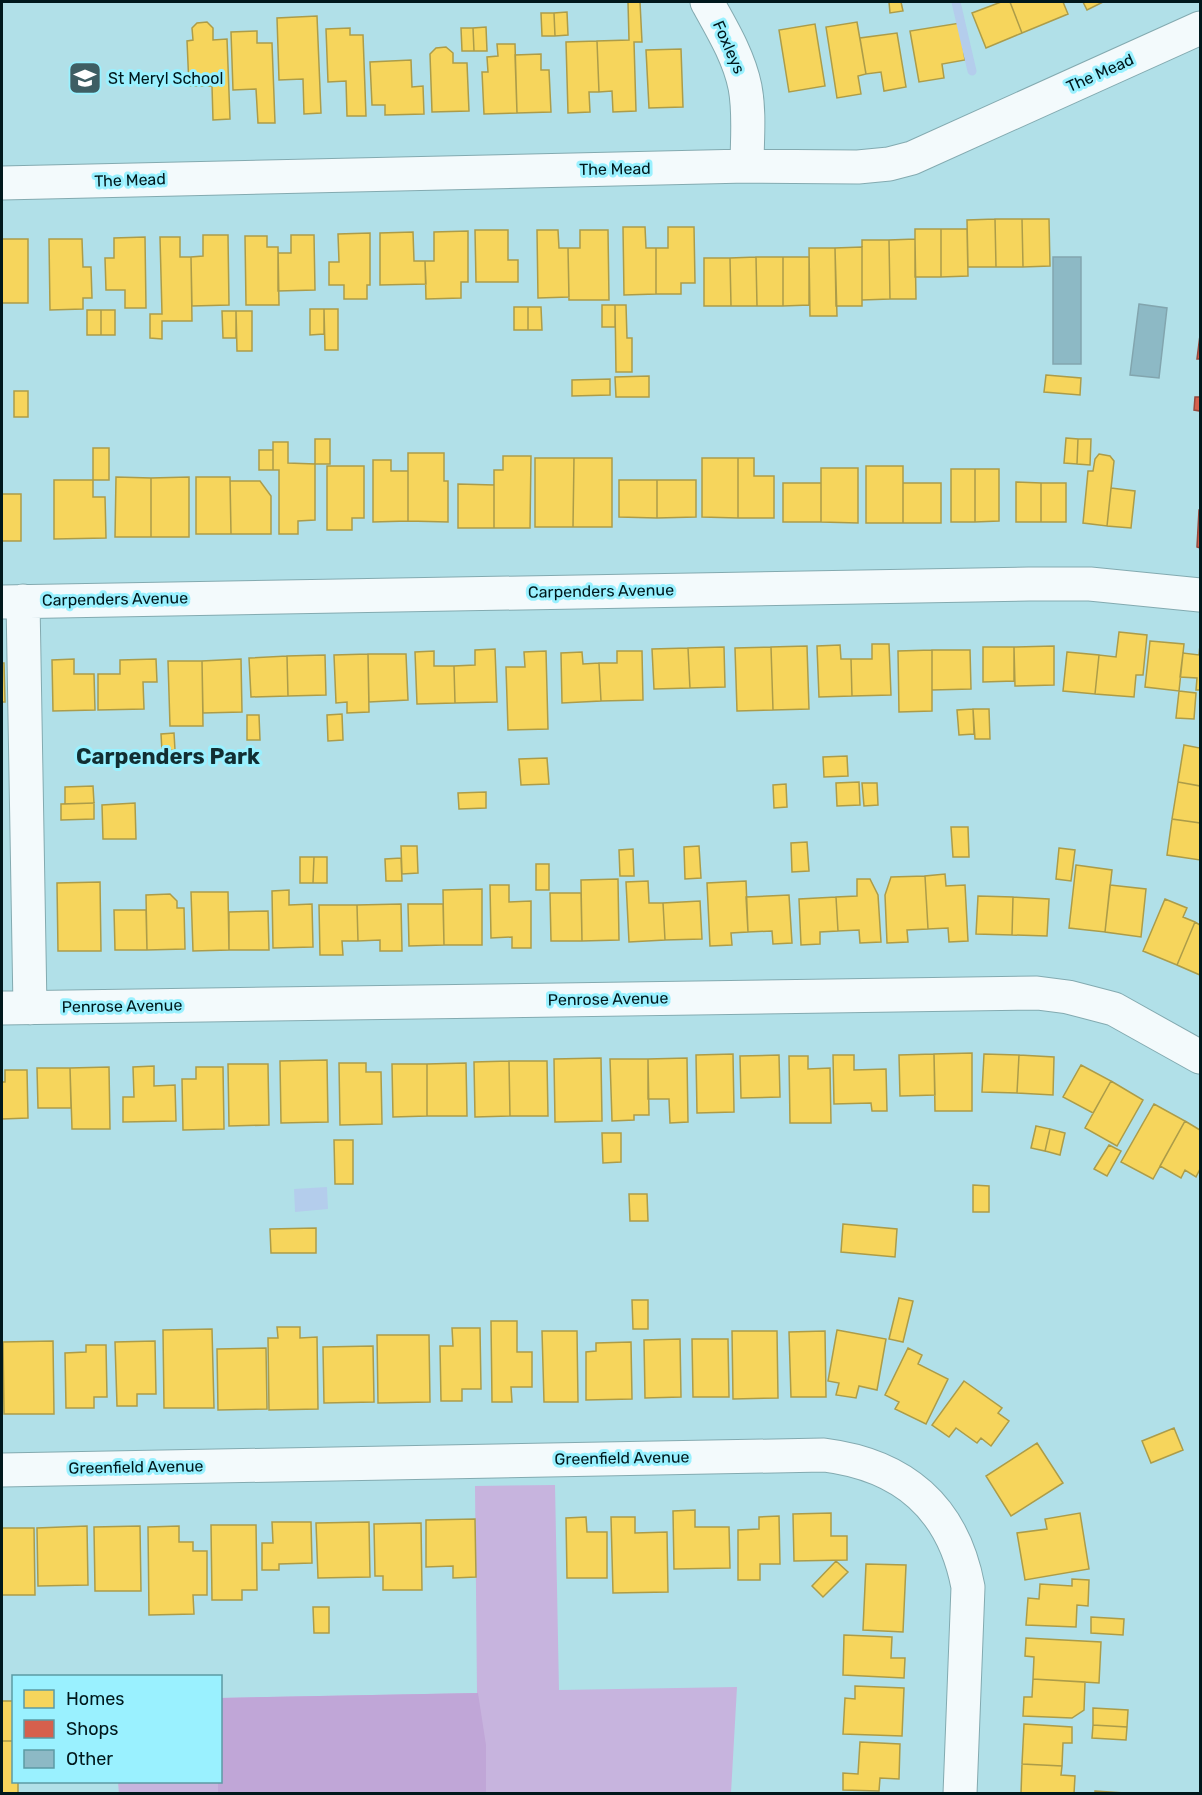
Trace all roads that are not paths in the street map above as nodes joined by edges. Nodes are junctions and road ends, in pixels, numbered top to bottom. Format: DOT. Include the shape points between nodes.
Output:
graph roads {
  1 [pos="708,2"];
  2 [pos="1200,28"];
  3 [pos="747,166"];
  4 [pos="2,183"];
  5 [pos="1200,595"];
  6 [pos="12,602"];
  7 [pos="16,1008"];
  8 [pos="1200,1057"];
  9 [pos="2,1470"];
  10 [pos="960,1794"];
  1 -- 3 [label="street, Foxleys" via="729,41 745,88"];
  2 -- 3 [label="street, The Mead" via="912,158 858,167"];
  3 -- 4 [label="street, The Mead"];
  5 -- 6 [label="street, Carpenders Avenue" via="1090,584 1029,584"];
  6 -- 7 [label="street"];
  7 -- 8 [label="street, Penrose Avenue" via="1037,993 1114,1009"];
  9 -- 10 [label="street, Greenfield Avenue" via="824,1455 851,1459 918,1492 935,1509 954,1540 964,1567 968,1587"];
}
